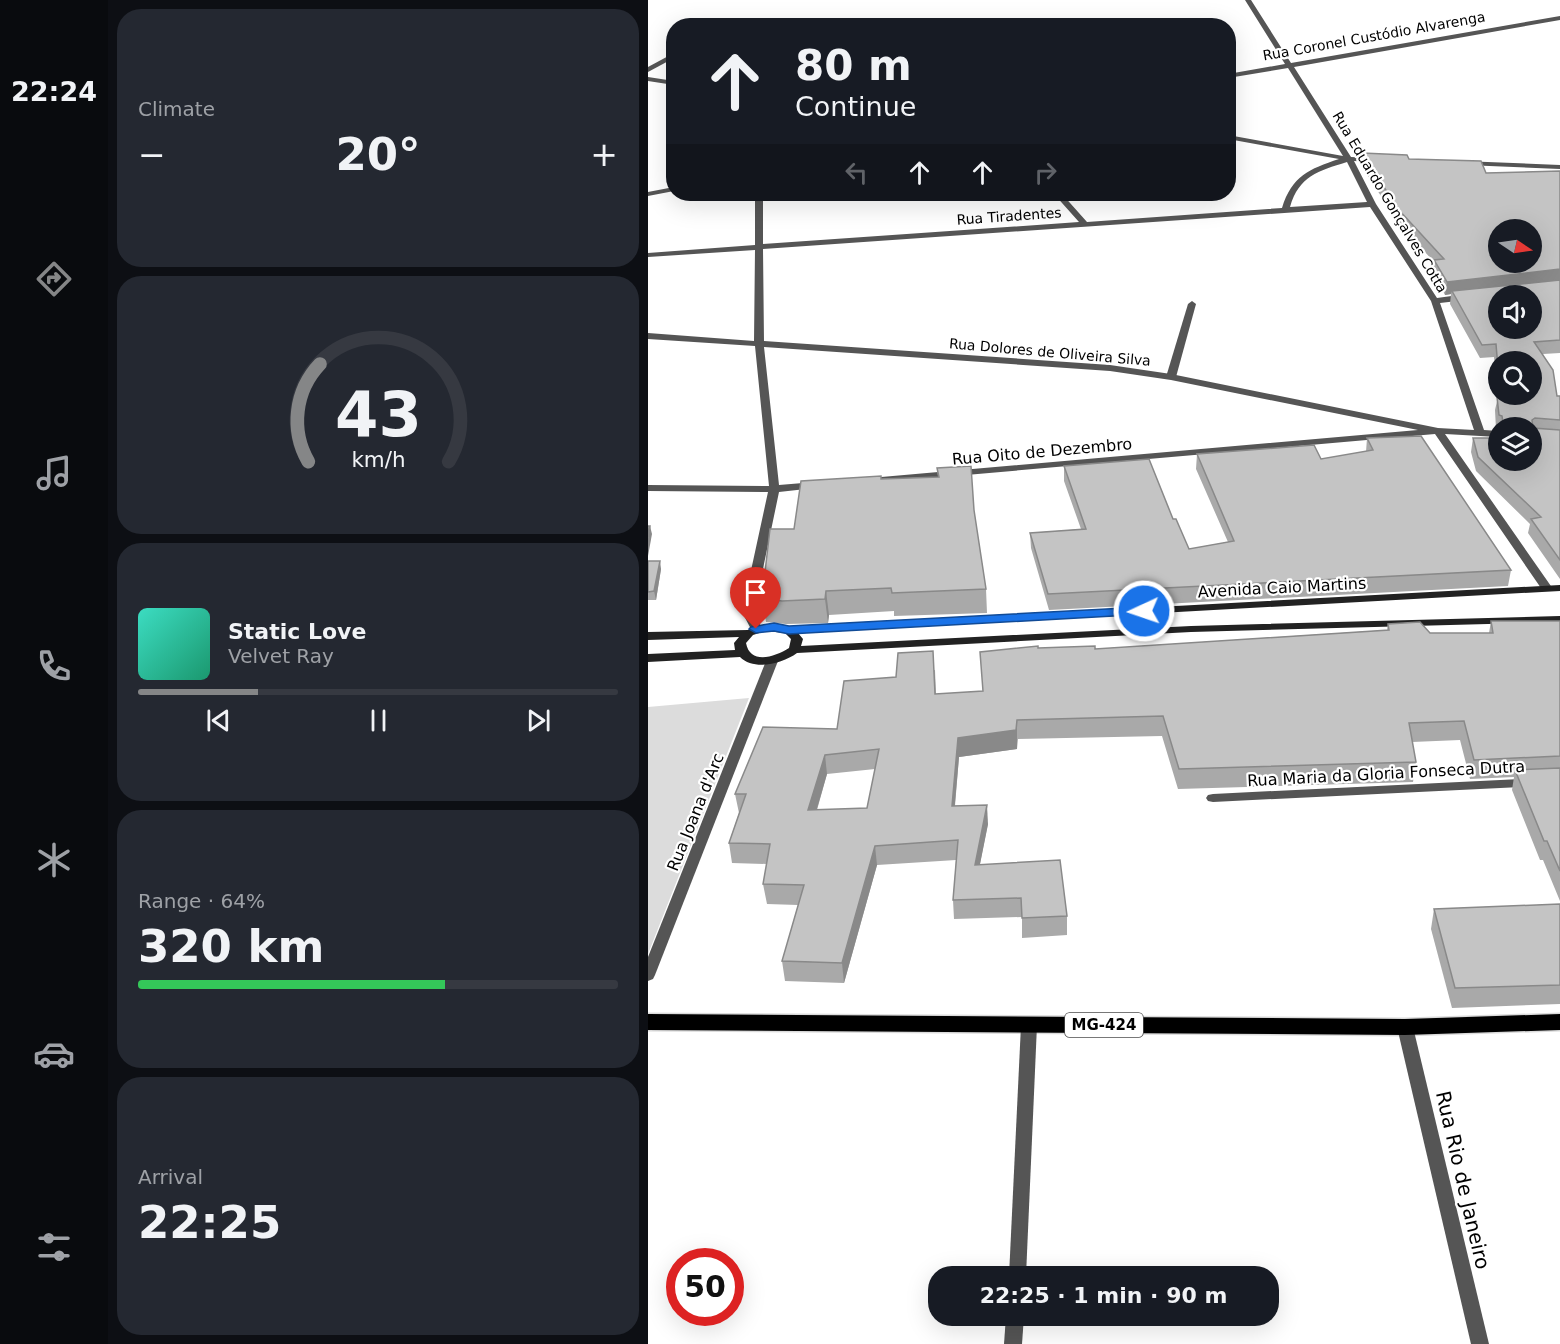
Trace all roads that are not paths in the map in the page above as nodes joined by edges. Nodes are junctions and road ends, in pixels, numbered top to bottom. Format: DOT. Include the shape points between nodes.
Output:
graph roads {
  1 [pos="1248,0"];
  2 [pos="1560,18"];
  3 [pos="666,60"];
  4 [pos="1290,64"];
  5 [pos="648,70"];
  6 [pos="1236,74"];
  7 [pos="648,79"];
  8 [pos="666,81"];
  9 [pos="1236,138"];
  10 [pos="1349,159"];
  11 [pos="1384,160"];
  12 [pos="1454,162"];
  13 [pos="1560,167"];
  14 [pos="666,191"];
  15 [pos="648,194"];
  16 [pos="759,201"];
  17 [pos="1064,201"];
  18 [pos="1372,204"];
  19 [pos="1285,210"];
  20 [pos="1085,224"];
  21 [pos="758,247"];
  22 [pos="648,255"];
  23 [pos="1480,296"];
  24 [pos="1435,301"];
  25 [pos="1192,304"];
  26 [pos="648,336"];
  27 [pos="759,345"];
  28 [pos="1171,377"];
  29 [pos="1438,431"];
  30 [pos="1480,432"];
  31 [pos="1488,433"];
  32 [pos="857,482"];
  33 [pos="821,485"];
  34 [pos="648,488"];
  35 [pos="774,489"];
  36 [pos="1560,588"];
  37 [pos="1547,589"];
  38 [pos="1560,619"];
  39 [pos="789,630"];
  40 [pos="752,631"];
  41 [pos="648,636"];
  42 [pos="794,650"];
  43 [pos="742,653"];
  44 [pos="648,658"];
  45 [pos="772,661"];
  46 [pos="1560,781"];
  47 [pos="1213,798"];
  48 [pos="648,975"];
  49 [pos="648,1022"];
  50 [pos="1560,1022"];
  51 [pos="1029,1025"];
  52 [pos="1405,1026"];
  53 [pos="1017,1266"];
  54 [pos="1014,1326"];
  55 [pos="1013,1344"];
  56 [pos="1480,1344"];
  1 -- 4 [label="street, Rua Eduardo Gonçalves Cotta"];
  2 -- 4 [label="street, Rua Coronel Custódio Alvarenga"];
  3 -- 5 [label="street"];
  4 -- 6 [label="street, Rua Coronel Custódio Alvarenga"];
  4 -- 10 [label="street, Rua Eduardo Gonçalves Cotta"];
  7 -- 8 [label="street"];
  9 -- 10 [label="street"];
  10 -- 11 [label="street"];
  10 -- 18 [label="street, Rua Eduardo Gonçalves Cotta"];
  10 -- 19 [label="street" via="1317,169 1301,179 1289,192"];
  12 -- 13 [label="street"];
  14 -- 15 [label="street"];
  16 -- 21 [label="street"];
  17 -- 20 [label="street"];
  18 -- 19 [label="street, Rua Tiradentes"];
  18 -- 24 [label="street, Rua Eduardo Gonçalves Cotta"];
  19 -- 20 [label="street, Rua Tiradentes"];
  20 -- 21 [label="street, Rua Tiradentes"];
  21 -- 22 [label="street, Rua Tiradentes"];
  21 -- 27 [label="street"];
  23 -- 24 [label="street"];
  24 -- 30 [label="street, Rua Eduardo Gonçalves Cotta"];
  25 -- 28 [label="street"];
  26 -- 27 [label="street, Rua Dolores de Oliveira Silva"];
  27 -- 28 [label="street, Rua Dolores de Oliveira Silva" via="1110,368"];
  27 -- 35 [label="street"];
  28 -- 29 [label="street, Rua Dolores de Oliveira Silva"];
  29 -- 30 [label="street, Rua Dolores de Oliveira Silva"];
  29 -- 32 [label="street, Rua Oito de Dezembro"];
  29 -- 37 [label="street"];
  30 -- 31 [label="street"];
  33 -- 35 [label="street"];
  34 -- 35 [label="street"];
  35 -- 40 [label="street" via="748,612"];
  36 -- 37 [label="main road, Avenida Caio Martins"];
  37 -- 39 [label="main road, Avenida Caio Martins"];
  38 -- 42 [label="main road" via="1191,629"];
  39 -- 40 [label="main road" via="774,627"];
  39 -- 42 [label="main road" via="797,639"];
  40 -- 41 [label="main road"];
  40 -- 43 [label="main road" via="740,643"];
  42 -- 45 [label="main road"];
  43 -- 44 [label="main road"];
  43 -- 45 [label="main road" via="754,660"];
  45 -- 48 [label="street, Rua Joana d'Arc"];
  46 -- 47 [label="street, Rua Maria da Gloria Fonseca Dutra"];
  49 -- 51 [label="highway, MG-424"];
  50 -- 52 [label="highway, MG-424"];
  51 -- 52 [label="highway, MG-424"];
  51 -- 53 [label="street"];
  52 -- 56 [label="street, Rua Rio de Janeiro"];
  54 -- 55 [label="street"];
}
